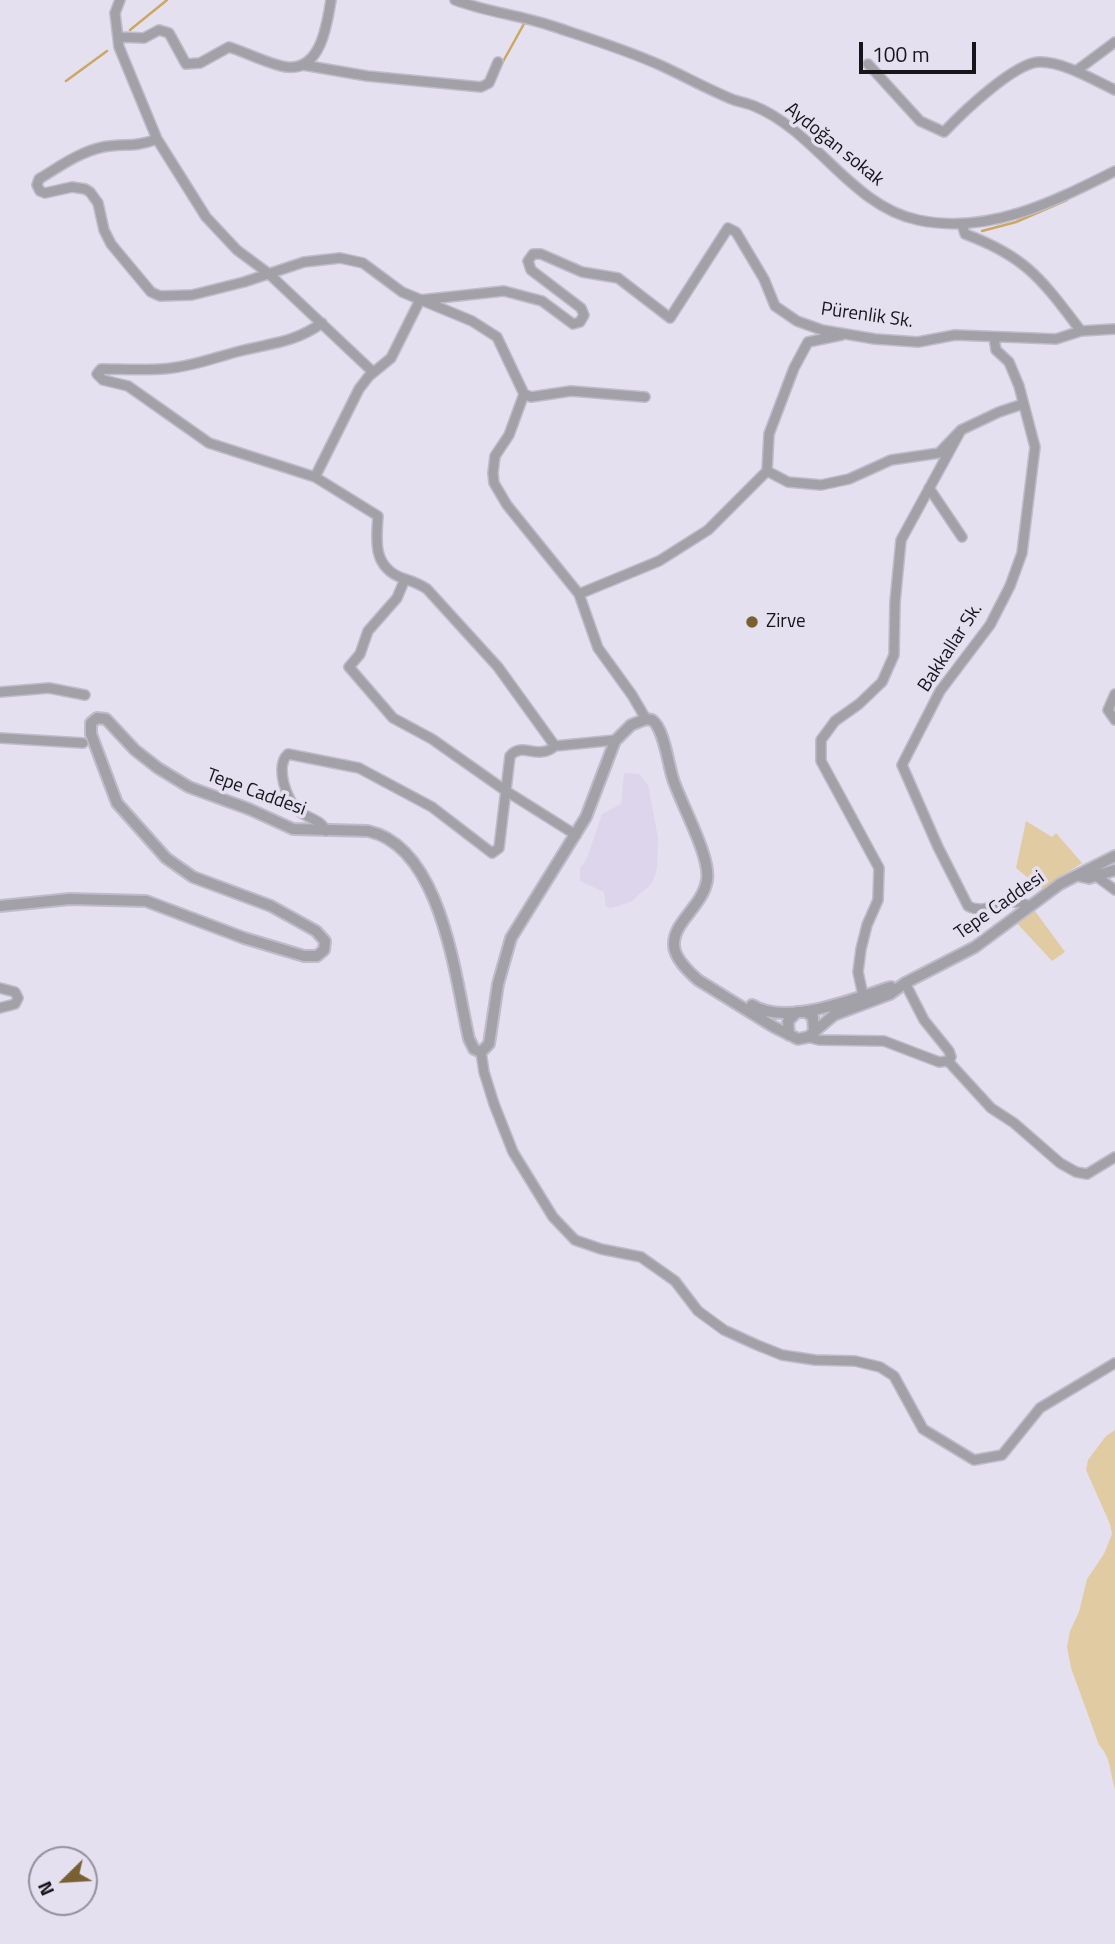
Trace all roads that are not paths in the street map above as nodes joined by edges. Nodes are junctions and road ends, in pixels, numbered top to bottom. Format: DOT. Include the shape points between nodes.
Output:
graph roads {
  1 [pos="120,0"];
  2 [pos="331,0"];
  3 [pos="454,0"];
  4 [pos="118,37"];
  5 [pos="1115,42"];
  6 [pos="498,62"];
  7 [pos="868,64"];
  8 [pos="303,65"];
  9 [pos="1076,71"];
  10 [pos="1115,90"];
  11 [pos="157,139"];
  12 [pos="1115,171"];
  13 [pos="962,224"];
  14 [pos="268,273"];
  15 [pos="420,300"];
  16 [pos="322,323"];
  17 [pos="1115,329"];
  18 [pos="1081,331"];
  19 [pos="847,334"];
  20 [pos="994,338"];
  21 [pos="373,372"];
  22 [pos="524,394"];
  23 [pos="645,397"];
  24 [pos="1023,404"];
  25 [pos="961,430"];
  26 [pos="767,471"];
  27 [pos="315,477"];
  28 [pos="929,488"];
  29 [pos="962,537"];
  30 [pos="405,579"];
  31 [pos="579,594"];
  32 [pos="0,692"];
  33 [pos="1115,694"];
  34 [pos="85,695"];
  35 [pos="646,719"];
  36 [pos="1115,720"];
  37 [pos="0,738"];
  38 [pos="615,740"];
  39 [pos="83,743"];
  40 [pos="555,746"];
  41 [pos="506,791"];
  42 [pos="326,831"];
  43 [pos="576,835"];
  44 [pos="1115,856"];
  45 [pos="1115,870"];
  46 [pos="1094,873"];
  47 [pos="1115,890"];
  48 [pos="1029,905"];
  49 [pos="0,906"];
  50 [pos="684,964"];
  51 [pos="905,983"];
  52 [pos="0,988"];
  53 [pos="863,995"];
  54 [pos="0,1008"];
  55 [pos="797,1012"];
  56 [pos="811,1034"];
  57 [pos="789,1035"];
  58 [pos="481,1052"];
  59 [pos="948,1061"];
  60 [pos="1115,1157"];
  61 [pos="1115,1363"];
  1 -- 4 [label="street" via="115,13"];
  2 -- 8 [label="street" via="316,54"];
  3 -- 13 [label="street, Aydoğan sokak" via="574,33 755,106 893,211 918,220"];
  4 -- 8 [label="street" via="144,38 159,30 169,33 186,64 200,64 229,47 288,68"];
  4 -- 11 [label="street"];
  5 -- 9 [label="street"];
  6 -- 8 [label="street" via="489,83 481,87"];
  7 -- 9 [label="street" via="920,121 944,132 1025,64 1041,61"];
  9 -- 10 [label="street"];
  11 -- 14 [label="street" via="206,217 237,250"];
  11 -- 14 [label="street" via="83,153 39,179 38,188 45,193 72,187 90,192 111,244 155,295 192,295"];
  12 -- 13 [label="street, Aydoğan sokak" via="1032,209"];
  13 -- 18 [label="street" via="965,234 1020,260"];
  14 -- 15 [label="street" via="304,262 355,260"];
  14 -- 16 [label="street"];
  15 -- 19 [label="street, Pürenlik Sk." via="504,291 542,301 573,324 580,322 581,308 531,270 528,261 533,254 541,254 582,272 618,278 670,318 728,228 736,232 775,306 797,321"];
  15 -- 21 [label="street" via="395,352"];
  15 -- 22 [label="street" via="472,321 497,337"];
  16 -- 21 [label="street"];
  16 -- 27 [label="street" via="278,344 201,363 160,369 101,369 97,374 128,386 209,443"];
  17 -- 18 [label="street, Pürenlik Sk."];
  18 -- 20 [label="street, Pürenlik Sk." via="1056,339"];
  19 -- 20 [label="street, Pürenlik Sk." via="918,342 955,335"];
  19 -- 26 [label="street" via="808,342 769,434"];
  20 -- 24 [label="street, Bakkallar Sk." via="996,350 1009,362"];
  21 -- 27 [label="street" via="359,389"];
  22 -- 23 [label="street" via="571,391"];
  22 -- 31 [label="street" via="509,435 495,456 495,483"];
  24 -- 25 [label="street"];
  24 -- 48 [label="street, Bakkallar Sk." via="1035,447 1023,553 990,625 940,691 902,765 968,906 983,909 1014,900"];
  25 -- 26 [label="street" via="939,453 891,460 849,479 821,485 788,482"];
  25 -- 28 [label="street"];
  26 -- 31 [label="street" via="708,530 659,561"];
  27 -- 30 [label="street" via="378,516 378,555 388,570"];
  28 -- 29 [label="street"];
  28 -- 53 [label="street" via="901,540 894,655 882,682 835,721 821,740 821,761 879,868 878,900 867,925 858,972"];
  30 -- 40 [label="street" via="427,589 498,667"];
  30 -- 41 [label="street" via="349,667 393,718 432,739"];
  31 -- 35 [label="street" via="598,648"];
  32 -- 34 [label="street" via="49,688"];
  33 -- 36 [label="street" via="1108,710"];
  35 -- 38 [label="street"];
  35 -- 50 [label="street" via="659,728 708,874 705,892 675,936 675,952"];
  37 -- 39 [label="street"];
  38 -- 40 [label="street"];
  38 -- 43 [label="street"];
  40 -- 41 [label="street" via="547,753 513,752"];
  41 -- 42 [label="street" via="499,848 492,853 432,807 359,768 288,754 282,768 292,805 320,822"];
  41 -- 43 [label="street"];
  42 -- 49 [label="street, Tepe Caddesi" via="293,829 189,788 152,764 106,719 97,718 91,723 91,734 113,796 135,826 193,877 262,902 316,931 325,941 324,950 317,956 304,956 137,900 70,899"];
  42 -- 58 [label="street, Tepe Caddesi" via="368,831 388,837 422,875 441,913 469,1039"];
  43 -- 58 [label="street" via="511,937 489,1044"];
  44 -- 46 [label="street"];
  45 -- 46 [label="street"];
  46 -- 47 [label="street"];
  46 -- 48 [label="street, Tepe Caddesi" via="1077,876"];
  48 -- 51 [label="street, Tepe Caddesi" via="975,947"];
  50 -- 55 [label="street, Tepe Caddesi" via="761,1011"];
  50 -- 57 [label="street" via="698,980"];
  51 -- 53 [label="street, Tepe Caddesi"];
  51 -- 56 [label="street, Tepe Caddesi" via="834,1015"];
  51 -- 59 [label="street" via="946,1046"];
  52 -- 54 [label="street" via="15,992 18,998 15,1004"];
  53 -- 55 [label="street, Tepe Caddesi"];
  55 -- 56 [label="street" via="813,1017"];
  55 -- 57 [label="street" via="788,1021"];
  56 -- 57 [label="street" via="799,1039"];
  56 -- 59 [label="street" via="819,1040 884,1041 939,1062"];
  58 -- 61 [label="street" via="513,1152 553,1217 575,1240 641,1257 675,1282 698,1311 724,1331 757,1345 789,1357 880,1367 894,1376 923,1429 974,1460 1002,1455 1040,1408"];
  59 -- 60 [label="street" via="985,1102 1060,1163 1087,1174"];
}
